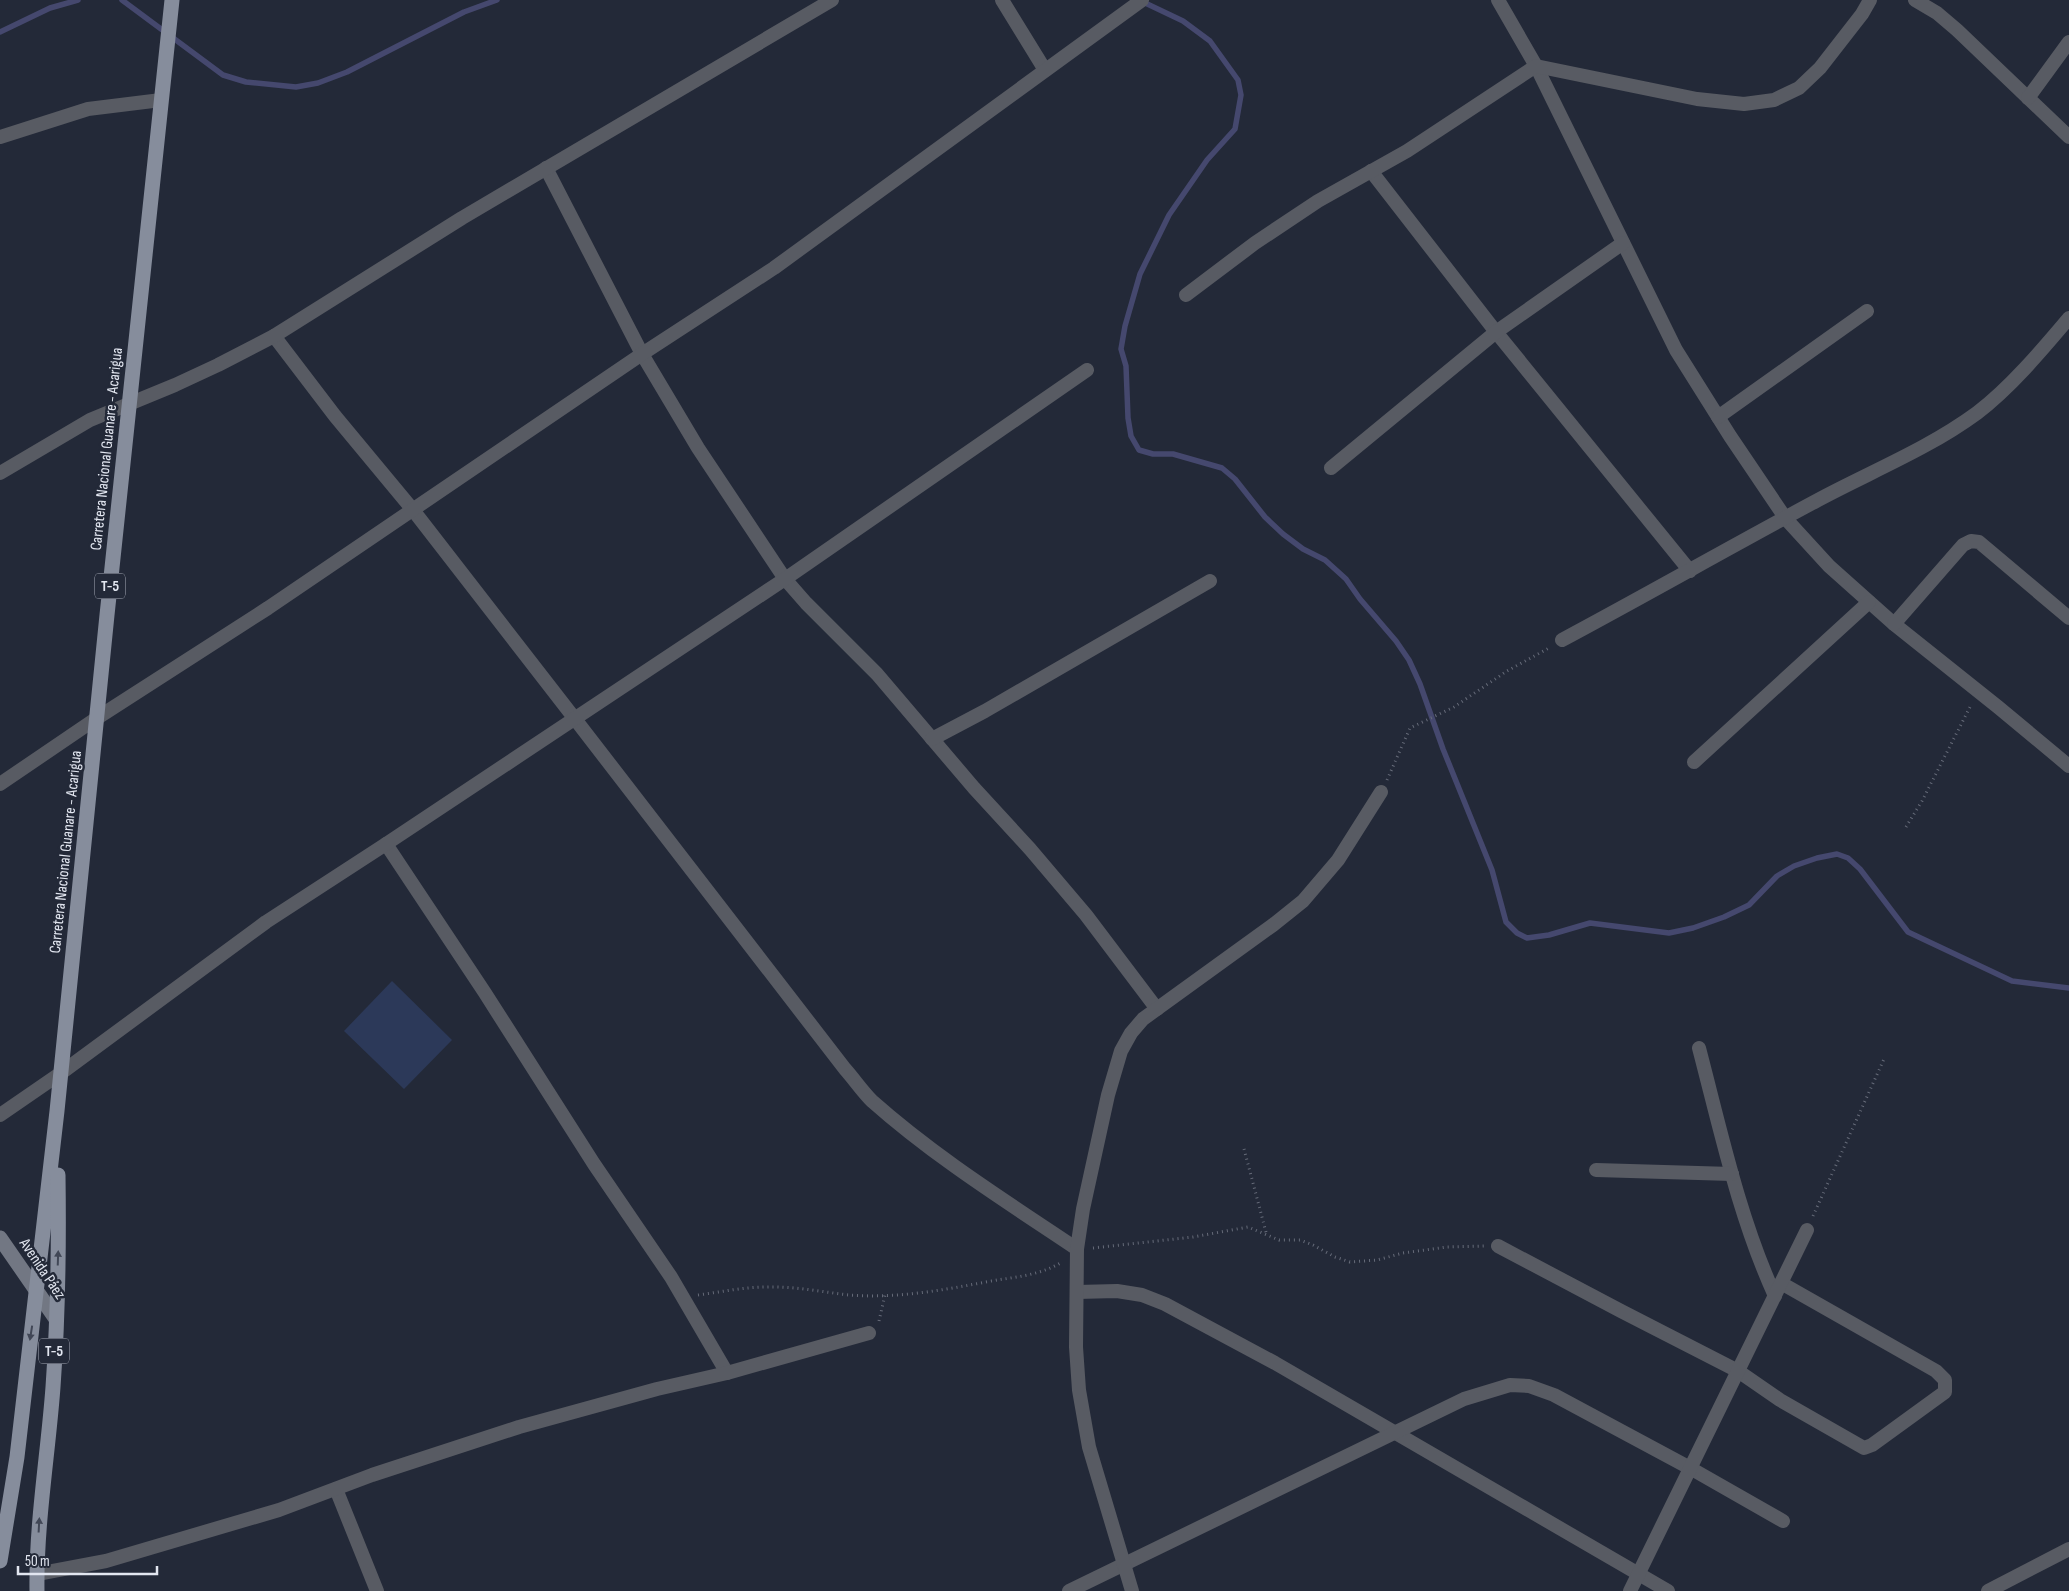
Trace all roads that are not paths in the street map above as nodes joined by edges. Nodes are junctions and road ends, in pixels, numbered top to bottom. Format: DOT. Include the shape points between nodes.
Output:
graph roads {
  1 [pos="172,0"];
  2 [pos="832,0"];
  3 [pos="1002,0"];
  4 [pos="1142,0"];
  5 [pos="1498,0"];
  6 [pos="1870,0"];
  7 [pos="1915,0"];
  8 [pos="2069,42"];
  9 [pos="1536,66"];
  10 [pos="1045,70"];
  11 [pos="2028,98"];
  12 [pos="161,100"];
  13 [pos="0,137"];
  14 [pos="2069,137"];
  15 [pos="546,168"];
  16 [pos="1371,171"];
  17 [pos="1623,243"];
  18 [pos="1186,294"];
  19 [pos="1867,310"];
  20 [pos="2069,318"];
  21 [pos="1496,332"];
  22 [pos="274,336"];
  23 [pos="642,354"];
  24 [pos="1087,370"];
  25 [pos="129,403"];
  26 [pos="1718,417"];
  27 [pos="1331,468"];
  28 [pos="0,473"];
  29 [pos="413,510"];
  30 [pos="1786,519"];
  31 [pos="1690,571"];
  32 [pos="785,579"];
  33 [pos="1210,581"];
  34 [pos="1869,602"];
  35 [pos="2069,618"];
  36 [pos="1894,624"];
  37 [pos="1562,640"];
  38 [pos="97,718"];
  39 [pos="575,719"];
  40 [pos="932,739"];
  41 [pos="1694,762"];
  42 [pos="2069,766"];
  43 [pos="1,781"];
  44 [pos="1381,792"];
  45 [pos="386,844"];
  46 [pos="1157,1009"];
  47 [pos="1699,1048"];
  48 [pos="61,1072"];
  49 [pos="58,1111"];
  50 [pos="0,1115"];
  51 [pos="1596,1170"];
  52 [pos="1732,1174"];
  53 [pos="1807,1230"];
  54 [pos="0,1238"];
  55 [pos="1498,1246"];
  56 [pos="1077,1249"];
  57 [pos="1781,1283"];
  58 [pos="37,1292"];
  59 [pos="1077,1292"];
  60 [pos="1775,1296"];
  61 [pos="56,1319"];
  62 [pos="869,1333"];
  63 [pos="1738,1371"];
  64 [pos="726,1372"];
  65 [pos="1394,1434"];
  66 [pos="1690,1468"];
  67 [pos="336,1489"];
  68 [pos="1783,1521"];
  69 [pos="2069,1549"];
  70 [pos="0,1561"];
  71 [pos="1123,1565"];
  72 [pos="37,1574"];
  73 [pos="1638,1574"];
  74 [pos="37,1591"];
  75 [pos="377,1591"];
  76 [pos="1069,1591"];
  77 [pos="1132,1591"];
  78 [pos="1630,1591"];
  79 [pos="1668,1591"];
  80 [pos="1988,1591"];
  1 -- 12 [label="main road, Carretera Nacional Guanare - Acarigua / T-5"];
  2 -- 15 [label="street"];
  3 -- 10 [label="street"];
  4 -- 10 [label="street"];
  5 -- 9 [label="street"];
  6 -- 9 [label="street" via="1820,68 1799,88 1774,100 1744,104 1697,99"];
  7 -- 11 [label="street" via="1957,30"];
  8 -- 11 [label="street"];
  9 -- 16 [label="street"];
  9 -- 17 [label="street"];
  10 -- 23 [label="street" via="774,268"];
  11 -- 14 [label="street"];
  12 -- 13 [label="street" via="88,109"];
  12 -- 25 [label="main road, Carretera Nacional Guanare - Acarigua / T-5"];
  15 -- 22 [label="street"];
  15 -- 23 [label="street"];
  16 -- 18 [label="street" via="1318,201"];
  16 -- 21 [label="street"];
  17 -- 21 [label="street"];
  17 -- 26 [label="street" via="1676,350"];
  19 -- 26 [label="street"];
  20 -- 30 [label="street" via="1999,393 1957,427"];
  21 -- 27 [label="street"];
  21 -- 31 [label="street"];
  22 -- 25 [label="street" via="175,385"];
  22 -- 29 [label="street"];
  23 -- 29 [label="street"];
  23 -- 32 [label="street" via="698,448"];
  24 -- 32 [label="street"];
  25 -- 28 [label="street" via="90,420"];
  25 -- 38 [label="main road, Carretera Nacional Guanare - Acarigua / T-5"];
  26 -- 30 [label="street"];
  29 -- 38 [label="street"];
  29 -- 39 [label="street"];
  30 -- 31 [label="street"];
  30 -- 34 [label="street" via="1829,566"];
  31 -- 37 [label="street"];
  32 -- 39 [label="street"];
  32 -- 40 [label="street" via="877,674"];
  33 -- 40 [label="street"];
  34 -- 36 [label="street"];
  34 -- 41 [label="street"];
  35 -- 36 [label="street" via="1979,542 1971,541 1963,545"];
  36 -- 42 [label="street"];
  38 -- 43 [label="street"];
  38 -- 48 [label="main road, Carretera Nacional Guanare - Acarigua / T-5"];
  39 -- 45 [label="street"];
  39 -- 56 [label="street" via="871,1099 965,1173"];
  40 -- 46 [label="street" via="1086,915"];
  44 -- 46 [label="street" via="1338,860 1303,901"];
  45 -- 48 [label="street" via="266,922"];
  45 -- 64 [label="street" via="671,1277"];
  46 -- 56 [label="street" via="1131,1033 1121,1051 1108,1095"];
  47 -- 52 [label="street"];
  48 -- 49 [label="main road, Carretera Nacional Guanare - Acarigua / T-5"];
  48 -- 50 [label="street"];
  49 -- 58 [label="main road, Carretera Nacional Guanare - Acarigua / T-5"];
  61 -- 49 [label="main road, Carretera Nacional Guanare - Acarigua / T-5, one-way"];
  51 -- 52 [label="street"];
  52 -- 60 [label="street" via="1759,1261"];
  53 -- 57 [label="street"];
  54 -- 58 [label="main road, Avenida Páez"];
  55 -- 63 [label="street"];
  56 -- 59 [label="street"];
  57 -- 60 [label="street"];
  57 -- 63 [label="street" via="1936,1371 1945,1380 1945,1392 1864,1448 1780,1400"];
  58 -- 61 [label="main road, Avenida Páez"];
  58 -- 70 [label="main road, Carretera Nacional Guanare - Acarigua / T-5, one-way" via="17,1457"];
  59 -- 65 [label="street" via="1117,1291 1142,1295 1164,1304"];
  59 -- 71 [label="street" via="1079,1390 1089,1447"];
  60 -- 63 [label="street"];
  72 -- 61 [label="main road, Carretera Nacional Guanare - Acarigua / T-5, one-way"];
  62 -- 64 [label="street"];
  63 -- 66 [label="street"];
  64 -- 67 [label="street" via="519,1426"];
  65 -- 66 [label="street" via="1464,1399 1510,1385 1529,1386 1554,1395"];
  65 -- 71 [label="street"];
  65 -- 73 [label="street"];
  66 -- 68 [label="street"];
  66 -- 73 [label="street"];
  67 -- 72 [label="street" via="279,1510 106,1561"];
  67 -- 75 [label="street"];
  69 -- 80 [label="street"];
  71 -- 76 [label="street"];
  71 -- 77 [label="street"];
  72 -- 74 [label="main road, Carretera Nacional Guanare - Acarigua / T-5"];
  73 -- 78 [label="street"];
  73 -- 79 [label="street"];
}
